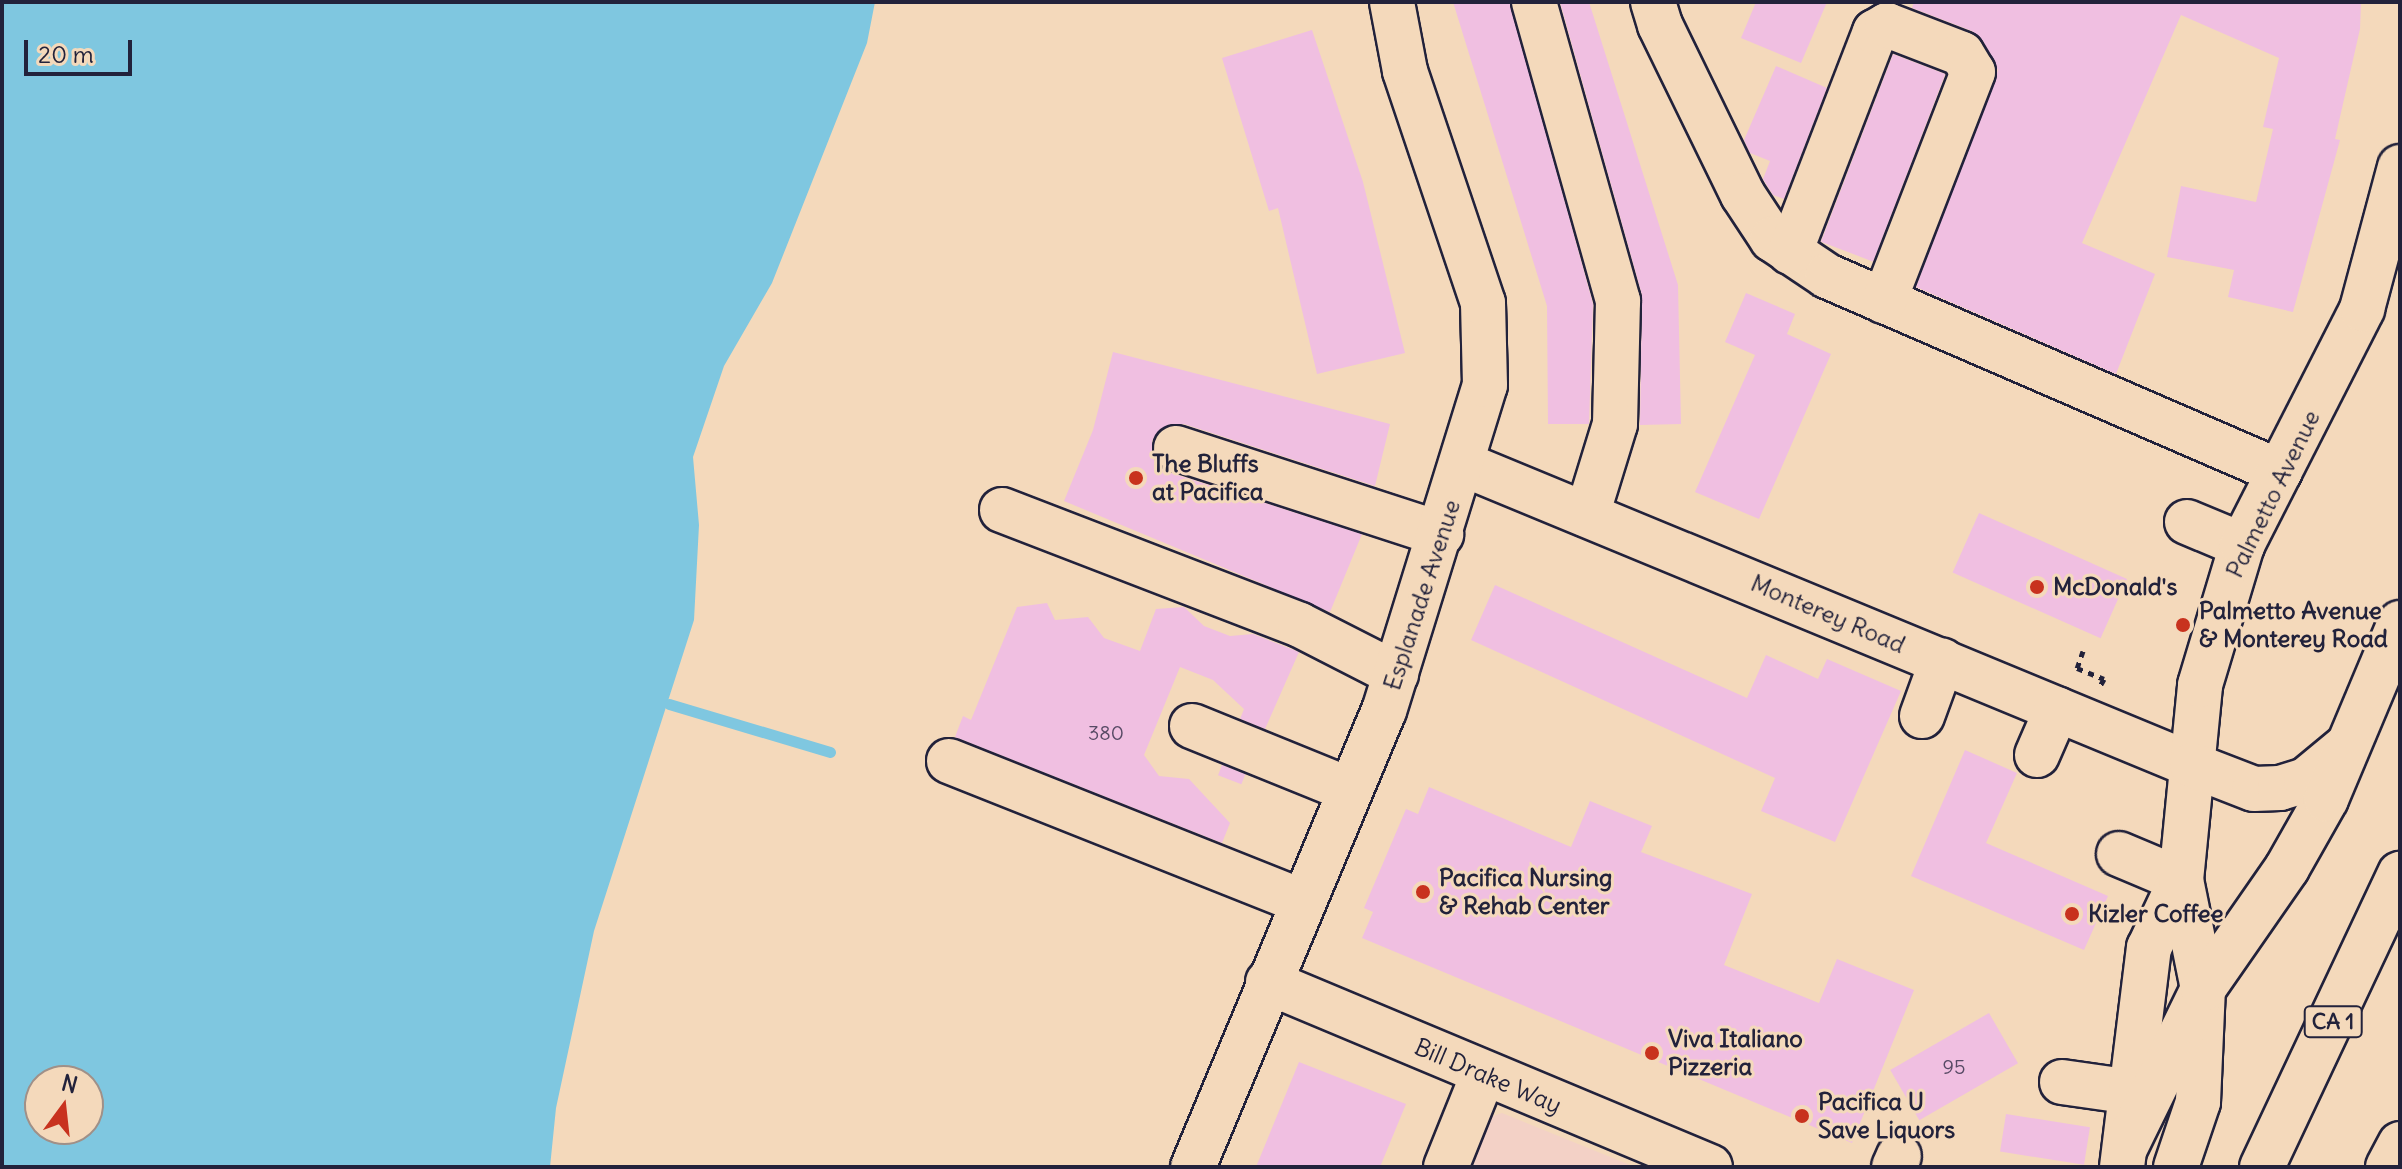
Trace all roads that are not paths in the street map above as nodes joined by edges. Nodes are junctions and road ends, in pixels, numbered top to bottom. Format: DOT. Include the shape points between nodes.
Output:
graph roads {
  1 [pos="1392,2"];
  2 [pos="1534,2"];
  3 [pos="1653,2"];
  4 [pos="2400,167"];
  5 [pos="1790,252"];
  6 [pos="1884,301"];
  7 [pos="1176,448"];
  8 [pos="1463,464"];
  9 [pos="2279,472"];
  10 [pos="1002,510"];
  11 [pos="1587,515"];
  12 [pos="2187,522"];
  13 [pos="1441,534"];
  14 [pos="2242,545"];
  15 [pos="2400,623"];
  16 [pos="1942,661"];
  17 [pos="1396,674"];
  18 [pos="2057,709"];
  19 [pos="1922,716"];
  20 [pos="1192,726"];
  21 [pos="2352,742"];
  22 [pos="2037,755"];
  23 [pos="949,761"];
  24 [pos="2192,765"];
  25 [pos="1350,790"];
  26 [pos="2119,854"];
  27 [pos="2400,874"];
  28 [pos="2181,880"];
  29 [pos="1303,902"];
  30 [pos="1268,982"];
  31 [pos="2203,989"];
  32 [pos="1483,1075"];
  33 [pos="2062,1082"];
  34 [pos="2132,1092"];
  35 [pos="2400,1144"];
  36 [pos="2124,1156"];
  37 [pos="1193,1167"];
  38 [pos="1446,1167"];
  39 [pos="1710,1167"];
  40 [pos="2176,1167"];
  41 [pos="2262,1167"];
  42 [pos="2388,1167"];
  1 -- 8 [label="main road, Esplanade Avenue" via="1405,71 1483,303 1485,385"];
  2 -- 11 [label="main road" via="1618,301 1615,424"];
  3 -- 5 [label="main road" via="1743,195 1772,239"];
  4 -- 9 [label="main road, Palmetto Avenue" via="2362,309"];
  5 -- 6 [label="main road" via="1827,276"];
  5 -- 6 [label="main road" via="1875,32 1887,25 1962,54 1973,72"];
  6 -- 9 [label="main road"];
  7 -- 13 [label="main road"];
  8 -- 11 [label="main road, Monterey Road"];
  8 -- 13 [label="main road, Esplanade Avenue"];
  9 -- 14 [label="main road, Palmetto Avenue"];
  10 -- 17 [label="main road" via="1300,625"];
  11 -- 16 [label="main road, Monterey Road"];
  12 -- 14 [label="main road"];
  13 -- 17 [label="main road, Esplanade Avenue"];
  14 -- 24 [label="main road, Palmetto Avenue" via="2200,685"];
  15 -- 21 [label="main road"];
  16 -- 18 [label="main road, Monterey Road"];
  16 -- 19 [label="main road"];
  17 -- 25 [label="main road, Esplanade Avenue"];
  18 -- 22 [label="main road"];
  18 -- 24 [label="main road, Monterey Road"];
  20 -- 25 [label="main road"];
  21 -- 24 [label="main road, Monterey Road" via="2306,780 2280,788 2254,789"];
  21 -- 31 [label="main road" via="2287,868"];
  23 -- 29 [label="main road"];
  24 -- 28 [label="main road, Palmetto Avenue"];
  25 -- 29 [label="main road, Esplanade Avenue"];
  26 -- 28 [label="main road"];
  27 -- 41 [label="main road, CA 1"];
  28 -- 31 [label="main road, Palmetto Avenue"];
  28 -- 34 [label="main road, Palmetto Avenue" via="2149,948"];
  29 -- 30 [label="main road, Esplanade Avenue"];
  30 -- 32 [label="main road, Bill Drake Way"];
  30 -- 37 [label="main road, Esplanade Avenue"];
  31 -- 36 [label="main road"];
  31 -- 40 [label="main road, Palmetto Avenue" via="2198,1102"];
  32 -- 38 [label="main road"];
  32 -- 39 [label="main road, Bill Drake Way"];
  33 -- 34 [label="main road"];
  34 -- 36 [label="main road, Palmetto Avenue"];
  35 -- 42 [label="main road"];
}
